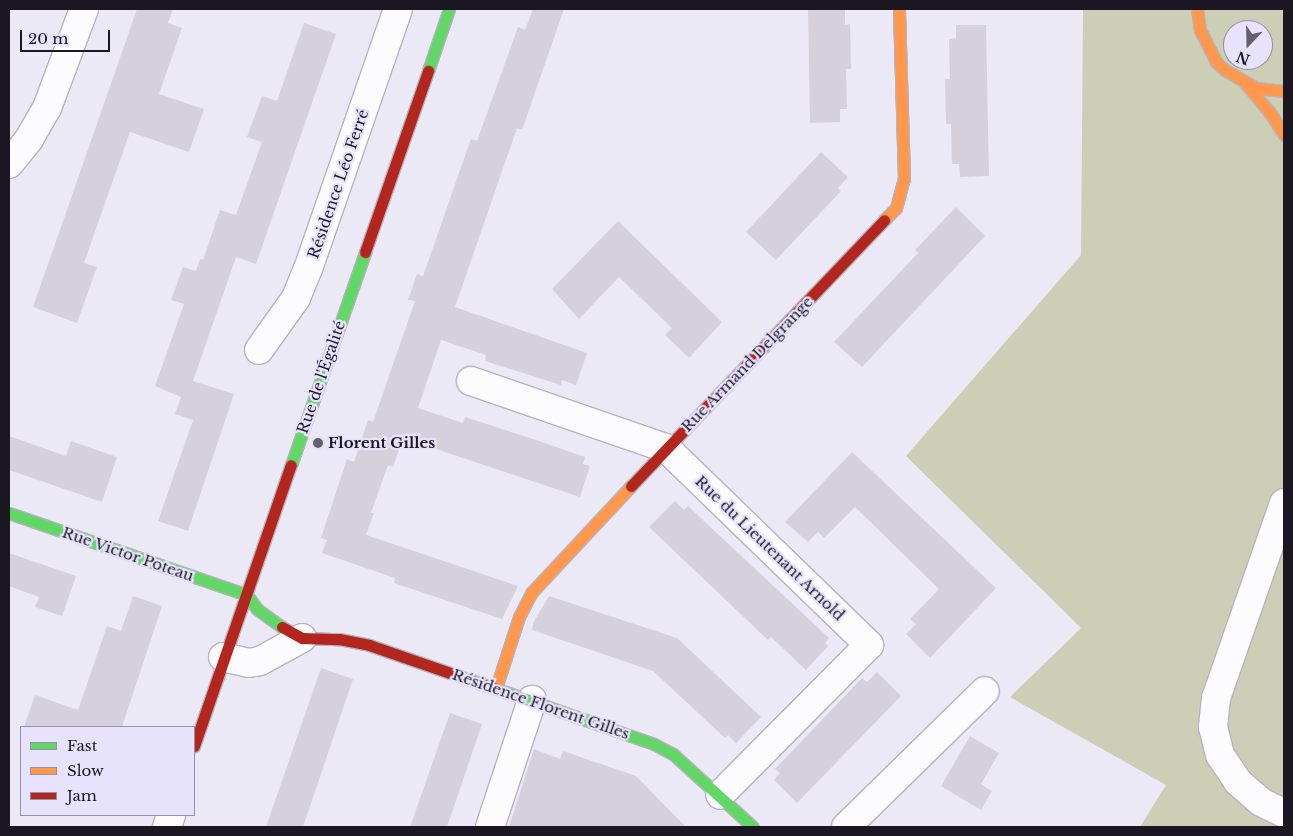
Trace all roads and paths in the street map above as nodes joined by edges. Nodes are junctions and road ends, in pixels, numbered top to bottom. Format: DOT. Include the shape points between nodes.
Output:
graph roads {
  1 [pos="84,9"];
  2 [pos="398,9"];
  3 [pos="449,9"];
  4 [pos="900,9"];
  5 [pos="1197,9"];
  6 [pos="1245,84"];
  7 [pos="1284,91"];
  8 [pos="1284,135"];
  9 [pos="9,164"];
  10 [pos="259,350"];
  11 [pos="471,381"];
  12 [pos="666,448"];
  13 [pos="1284,502"];
  14 [pos="9,513"];
  15 [pos="247,595"];
  16 [pos="302,638"];
  17 [pos="223,657"];
  18 [pos="496,688"];
  19 [pos="985,691"];
  20 [pos="532,700"];
  21 [pos="195,743"];
  22 [pos="720,795"];
  23 [pos="1284,813"];
  24 [pos="490,827"];
  25 [pos="753,827"];
  26 [pos="846,827"];
  1 -- 9 [label="street" via="47,108 29,139"];
  2 -- 10 [label="street, Résidence Léo Ferré" via="308,270 296,298"];
  3 -- 15 [label="street, Rue de l'Égalité"];
  4 -- 12 [label="street, Rue Armand Delgrange" via="904,178 896,208"];
  5 -- 6 [label="street" via="1200,30 1209,52 1225,70"];
  6 -- 7 [label="street"];
  6 -- 8 [label="street"];
  11 -- 12 [label="street, Rue du Lieutenant Arnold"];
  12 -- 18 [label="street, Rue Armand Delgrange" via="532,592 519,617"];
  12 -- 22 [label="street, Rue du Lieutenant Arnold" via="869,645"];
  13 -- 23 [label="street" via="1216,698 1214,720 1216,742 1226,766 1255,797"];
  14 -- 15 [label="street, Rue Victor Poteau"];
  15 -- 16 [label="street, Résidence Florent Gilles" via="269,619"];
  15 -- 17 [label="street, Rue de l'Égalité"];
  16 -- 17 [label="street" via="260,661 248,663"];
  16 -- 18 [label="street, Résidence Florent Gilles" via="340,639 369,645"];
  17 -- 21 [label="street, Rue de l'Égalité"];
  18 -- 20 [label="street, Résidence Florent Gilles"];
  19 -- 26 [label="street"];
  20 -- 22 [label="street, Résidence Florent Gilles" via="654,744 673,754"];
  20 -- 24 [label="street"];
  22 -- 25 [label="street, Résidence Florent Gilles"];
}
